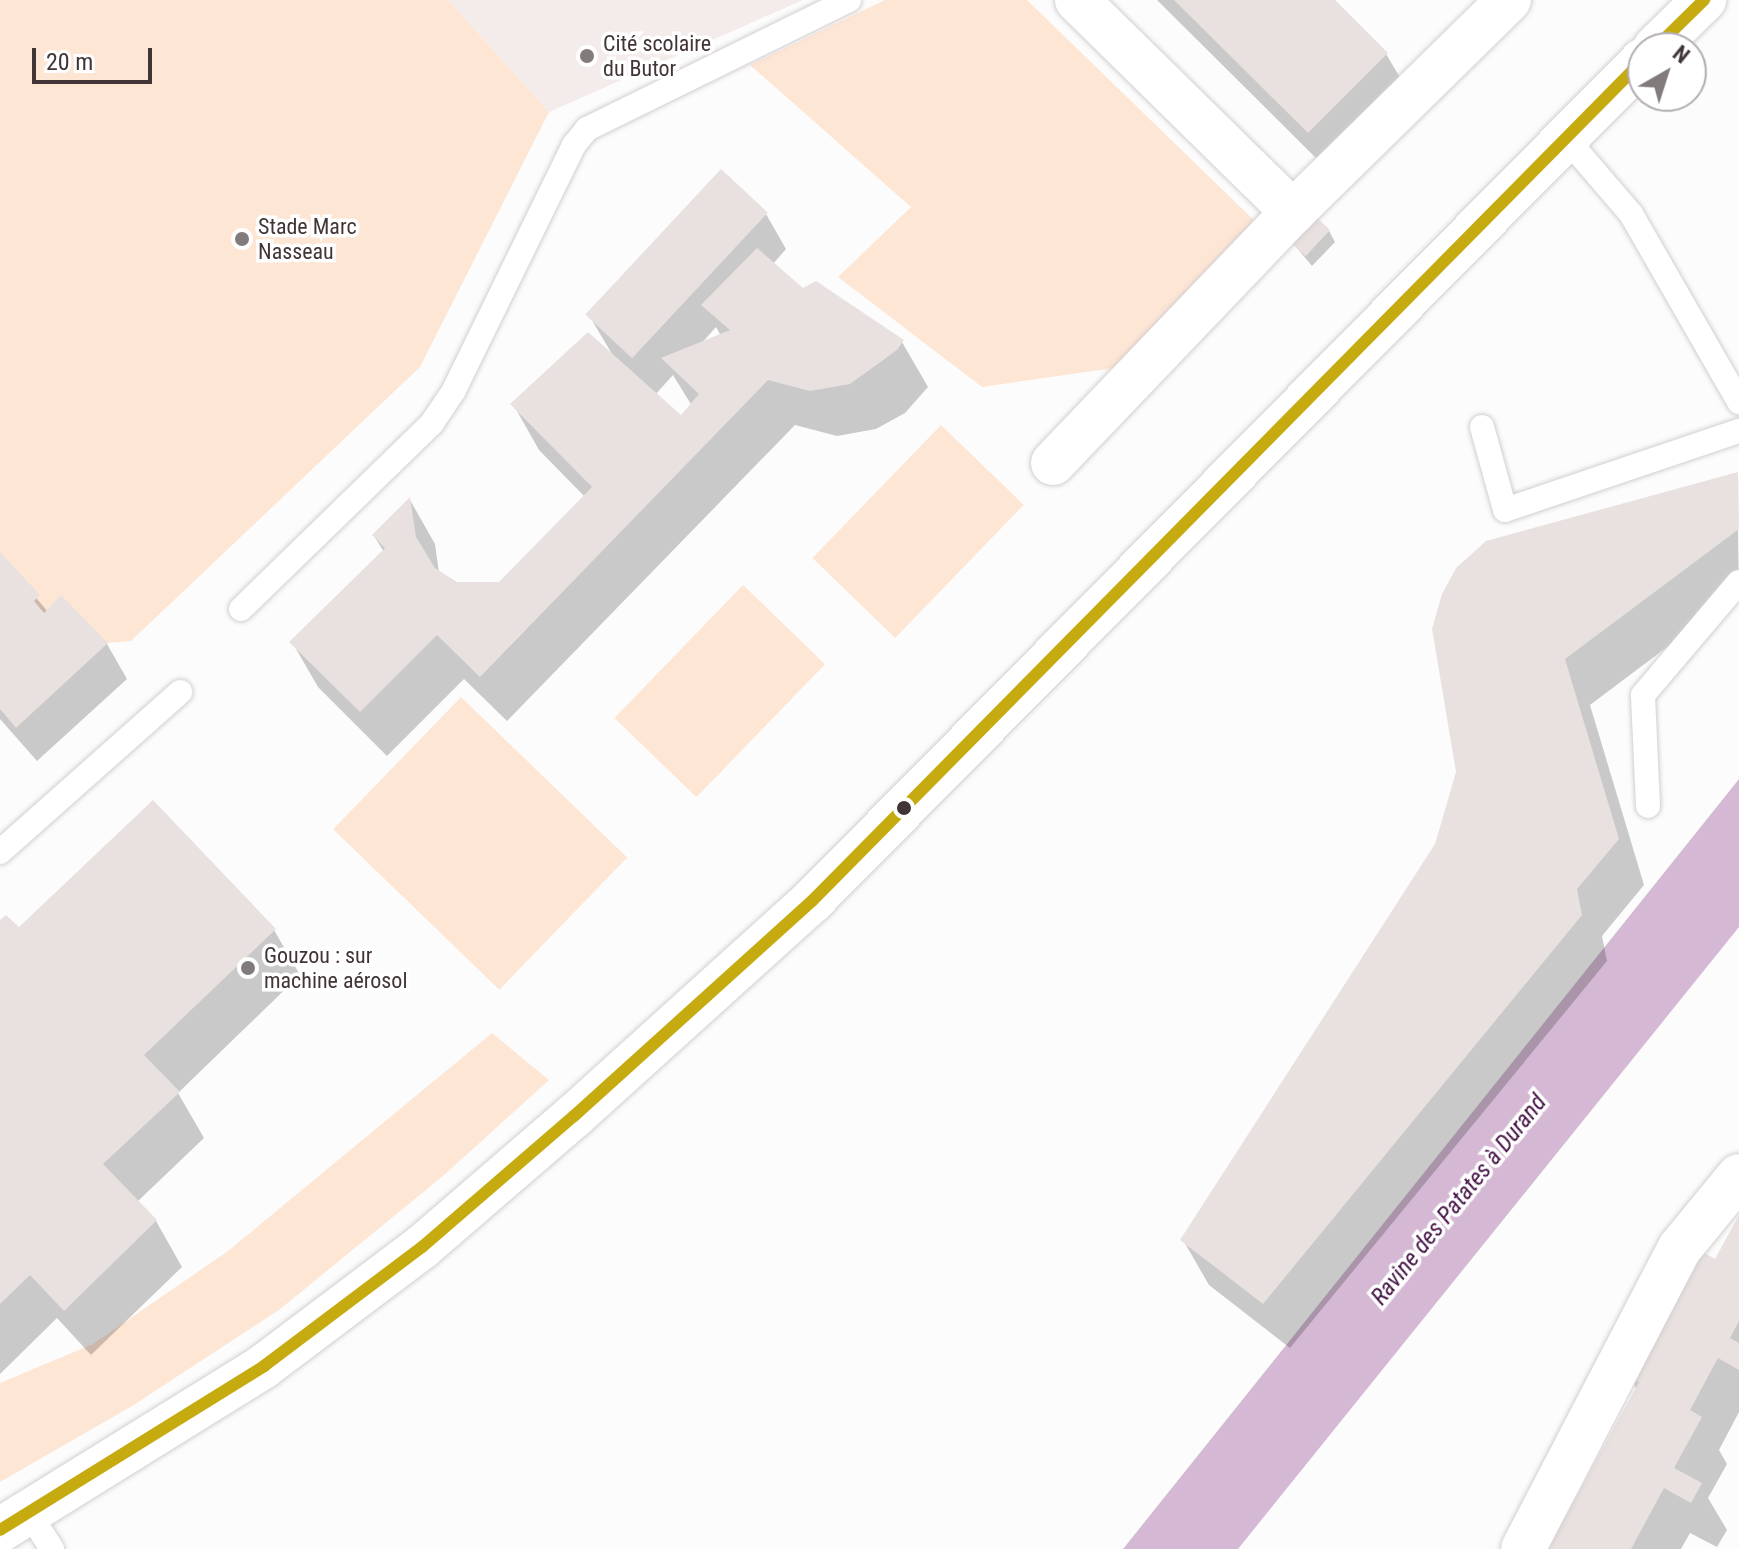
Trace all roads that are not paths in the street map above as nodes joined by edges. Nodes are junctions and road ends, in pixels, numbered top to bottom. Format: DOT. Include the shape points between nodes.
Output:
graph roads {
  1 [pos="849,0"];
  2 [pos="1077,0"];
  3 [pos="1509,0"];
  4 [pos="1704,0"];
  5 [pos="1671,32"];
  6 [pos="1627,76"];
  7 [pos="1565,137"];
  8 [pos="1293,212"];
  9 [pos="1739,402"];
  10 [pos="1482,427"];
  11 [pos="1739,431"];
  12 [pos="1053,463"];
  13 [pos="1739,582"];
  14 [pos="241,609"];
  15 [pos="180,692"];
  16 [pos="1648,806"];
  17 [pos="0,852"];
  18 [pos="1739,1176"];
  19 [pos="15,1521"];
  20 [pos="52,1549"];
  21 [pos="1523,1549"];
  1 -- 14 [label="lane" via="587,129 574,145 454,390 432,423"];
  2 -- 8 [label="main road"];
  3 -- 8 [label="main road"];
  4 -- 5 [label="main road"];
  6 -- 7 [label="main road"];
  7 -- 9 [label="lane" via="1631,214"];
  7 -- 19 [label="main road" via="812,901 574,1116 422,1247 264,1366"];
  8 -- 12 [label="main road"];
  10 -- 11 [label="lane" via="1505,510"];
  13 -- 16 [label="lane" via="1643,695"];
  15 -- 17 [label="lane"];
  18 -- 21 [label="main road" via="1680,1248"];
  19 -- 20 [label="lane"];
}
